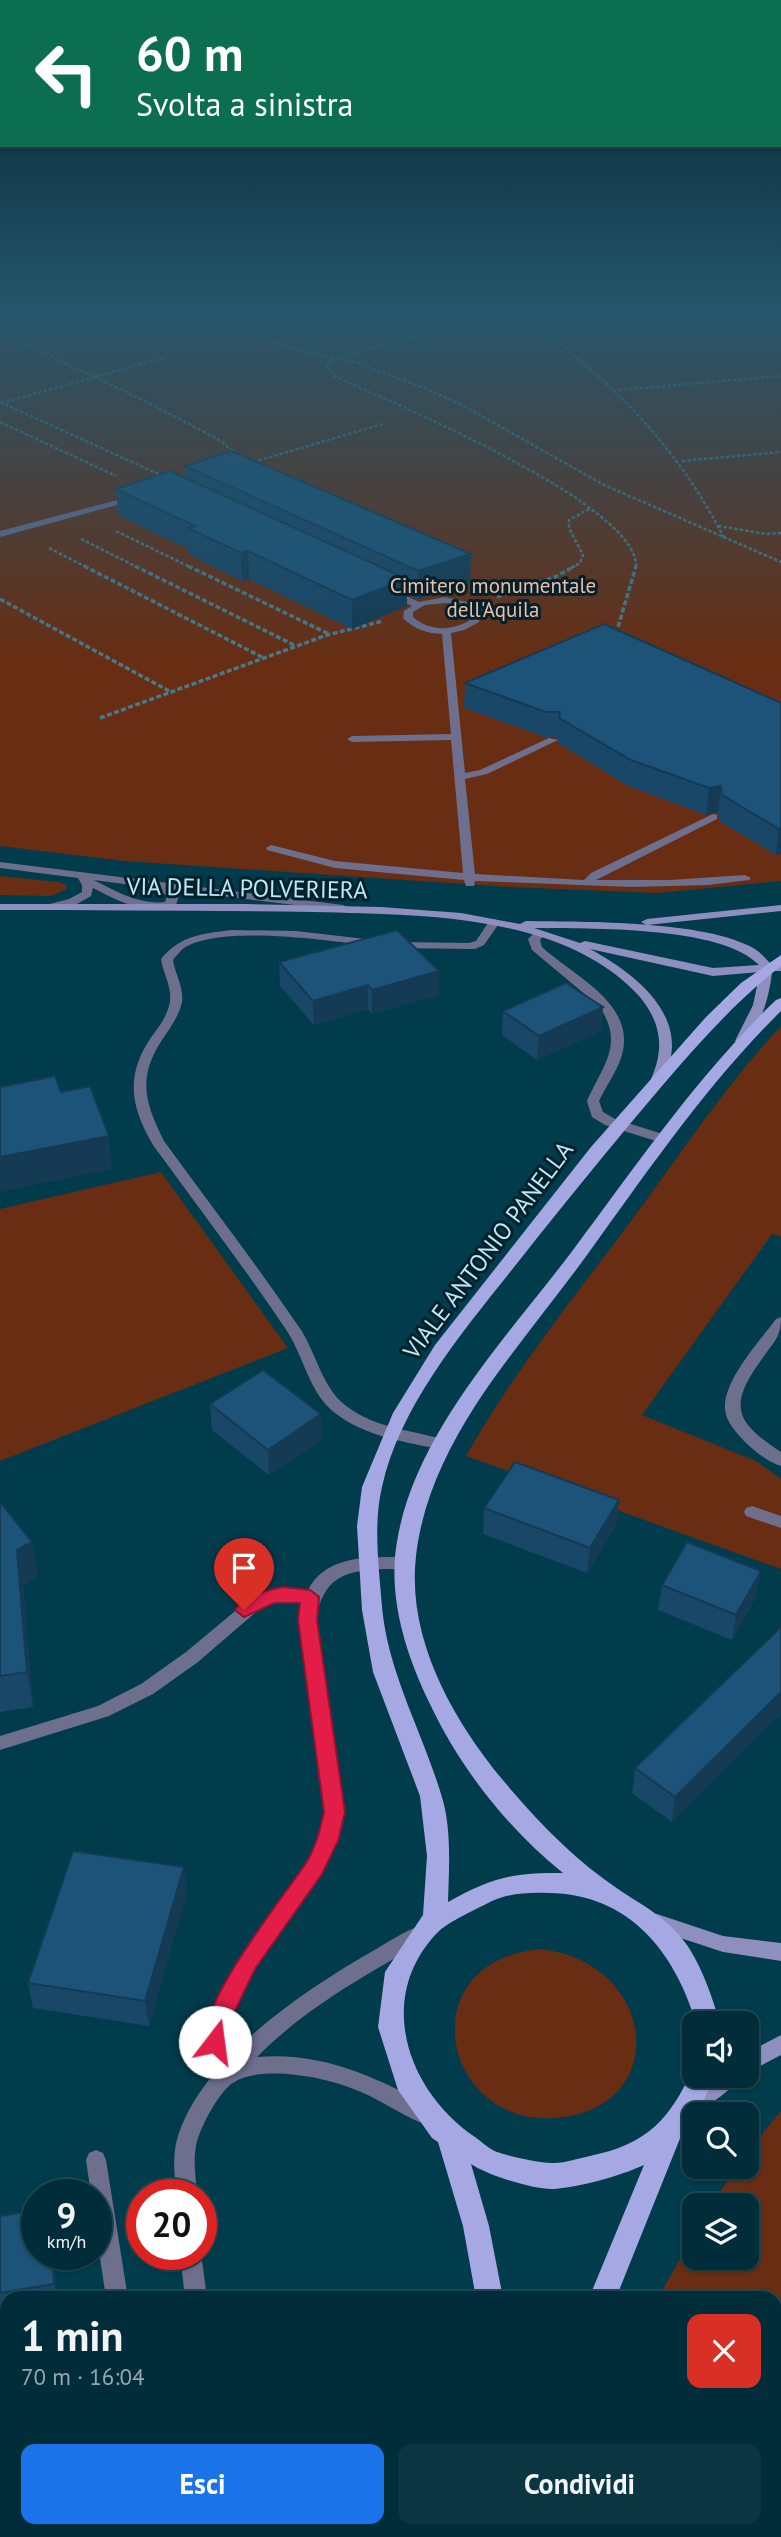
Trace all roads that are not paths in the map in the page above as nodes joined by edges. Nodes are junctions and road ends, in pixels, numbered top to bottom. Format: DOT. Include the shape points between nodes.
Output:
graph roads {
  1 [pos="166,488"];
  2 [pos="0,534"];
  3 [pos="380,587"];
  4 [pos="418,605"];
  5 [pos="446,631"];
  6 [pos="456,737"];
  7 [pos="352,739"];
  8 [pos="553,740"];
  9 [pos="460,777"];
  10 [pos="713,817"];
  11 [pos="271,848"];
  12 [pos="0,865"];
  13 [pos="66,873"];
  14 [pos="81,878"];
  15 [pos="745,878"];
  16 [pos="470,880"];
  17 [pos="131,881"];
  18 [pos="587,883"];
  19 [pos="0,907"];
  20 [pos="162,907"];
  21 [pos="50,908"];
  22 [pos="781,908"];
  23 [pos="358,910"];
  24 [pos="494,922"];
  25 [pos="602,925"];
  26 [pos="540,933"];
  27 [pos="781,959"];
  28 [pos="774,968"];
  29 [pos="781,1003"];
  30 [pos="740,1042"];
  31 [pos="655,1083"];
  32 [pos="619,1125"];
  33 [pos="664,1139"];
  34 [pos="781,1322"];
  35 [pos="393,1433"];
  36 [pos="444,1445"];
  37 [pos="781,1460"];
  38 [pos="752,1512"];
  39 [pos="781,1522"];
  40 [pos="406,1563"];
  41 [pos="368,1564"];
  42 [pos="310,1597"];
  43 [pos="0,1744"];
  44 [pos="610,1896"];
  45 [pos="648,1918"];
  46 [pos="429,1926"];
  47 [pos="781,1952"];
  48 [pos="705,2011"];
  49 [pos="781,2044"];
  50 [pos="759,2057"];
  51 [pos="228,2075"];
  52 [pos="713,2088"];
  53 [pos="694,2102"];
  54 [pos="424,2114"];
  55 [pos="682,2115"];
  56 [pos="672,2127"];
  57 [pos="450,2138"];
  58 [pos="96,2160"];
  59 [pos="186,2179"];
  60 [pos="193,2270"];
  61 [pos="116,2291"];
  62 [pos="195,2291"];
  63 [pos="489,2291"];
  64 [pos="605,2291"];
  1 -- 2 [label="street"];
  3 -- 4 [label="street"];
  4 -- 5 [label="street" via="408,618 419,627"];
  4 -- 5 [label="street" via="445,600 470,606 477,613 467,627"];
  5 -- 6 [label="street"];
  6 -- 7 [label="street"];
  6 -- 9 [label="street"];
  8 -- 9 [label="street" via="490,769"];
  9 -- 16 [label="street"];
  10 -- 18 [label="street"];
  11 -- 16 [label="street" via="313,862"];
  12 -- 13 [label="street"];
  13 -- 14 [label="street"];
  13 -- 17 [label="street"];
  14 -- 20 [label="street" via="126,898"];
  14 -- 21 [label="street" via="88,884 87,894"];
  15 -- 18 [label="street" via="671,884"];
  16 -- 18 [label="street"];
  17 -- 20 [label="street" via="171,892 173,901"];
  17 -- 23 [label="street"];
  19 -- 21 [label="main road, VIA DELLA POLVERIERA"];
  20 -- 21 [label="main road, VIA DELLA POLVERIERA"];
  20 -- 23 [label="main road, VIA DELLA POLVERIERA"];
  22 -- 25 [label="main road, VIA DELLA POLVERIERA"];
  23 -- 24 [label="main road, VIA DELLA POLVERIERA"];
  24 -- 25 [label="main road, VIA DELLA POLVERIERA"];
  24 -- 26 [label="main road, VIA DELLA POLVERIERA"];
  24 -- 35 [label="street" via="480,943 458,949 290,932 236,934 184,944 167,959 176,995 173,1011 139,1075 138,1094 158,1142 295,1332 323,1389 351,1417"];
  25 -- 28 [label="main road, VIA DELLA POLVERIERA" via="667,930 715,940 754,954"];
  26 -- 28 [label="main road, VIA DELLA POLVERIERA" via="708,971"];
  26 -- 31 [label="main road, VIA DELLA POLVERIERA" via="607,963 652,1004 667,1037 664,1065"];
  26 -- 32 [label="street" via="534,939 536,948 598,997 611,1017 617,1051 594,1108 602,1119"];
  27 -- 28 [label="main road, VIALE ANTONIO PANELLA"];
  28 -- 30 [label="main road"];
  28 -- 31 [label="main road, VIALE ANTONIO PANELLA" via="711,1020"];
  29 -- 30 [label="main road"];
  30 -- 33 [label="main road"];
  31 -- 32 [label="main road, VIALE ANTONIO PANELLA"];
  32 -- 33 [label="street"];
  32 -- 35 [label="main road, VIALE ANTONIO PANELLA" via="454,1331"];
  33 -- 36 [label="main road" via="510,1346"];
  34 -- 37 [label="street" via="740,1382 731,1410 742,1434"];
  35 -- 36 [label="street"];
  35 -- 41 [label="main road, VIALE ANTONIO PANELLA" via="372,1487"];
  36 -- 40 [label="main road" via="417,1503"];
  38 -- 39 [label="street"];
  40 -- 41 [label="street"];
  40 -- 44 [label="main road" via="415,1640 445,1715 487,1776 535,1833"];
  41 -- 42 [label="street" via="340,1568"];
  41 -- 46 [label="main road, VIALE ANTONIO PANELLA" via="383,1672 432,1796 438,1856"];
  42 -- 43 [label="street" via="283,1594 258,1601 147,1689 103,1711"];
  42 -- 51 [label="street" via="307,1620 334,1812 314,1868 254,1952 223,2012 215,2056"];
  44 -- 45 [label="main road"];
  44 -- 46 [label="main road" via="575,1885 517,1883 465,1899"];
  45 -- 47 [label="main road" via="723,1944"];
  45 -- 48 [label="main road" via="690,1966"];
  46 -- 51 [label="street" via="310,1998 253,2046"];
  46 -- 54 [label="main road" via="410,1950 390,2010 400,2075"];
  49 -- 50 [label="main road"];
  51 -- 54 [label="street" via="279,2064 315,2068 372,2086"];
  51 -- 59 [label="street" via="202,2107 188,2136"];
  52 -- 53 [label="main road"];
  54 -- 57 [label="main road"];
  55 -- 56 [label="main road"];
  56 -- 57 [label="main road" via="636,2156 590,2172 565,2175 493,2163"];
  56 -- 64 [label="main road"];
  57 -- 63 [label="main road" via="476,2225"];
  58 -- 61 [label="street"];
  60 -- 62 [label="street"];
}
